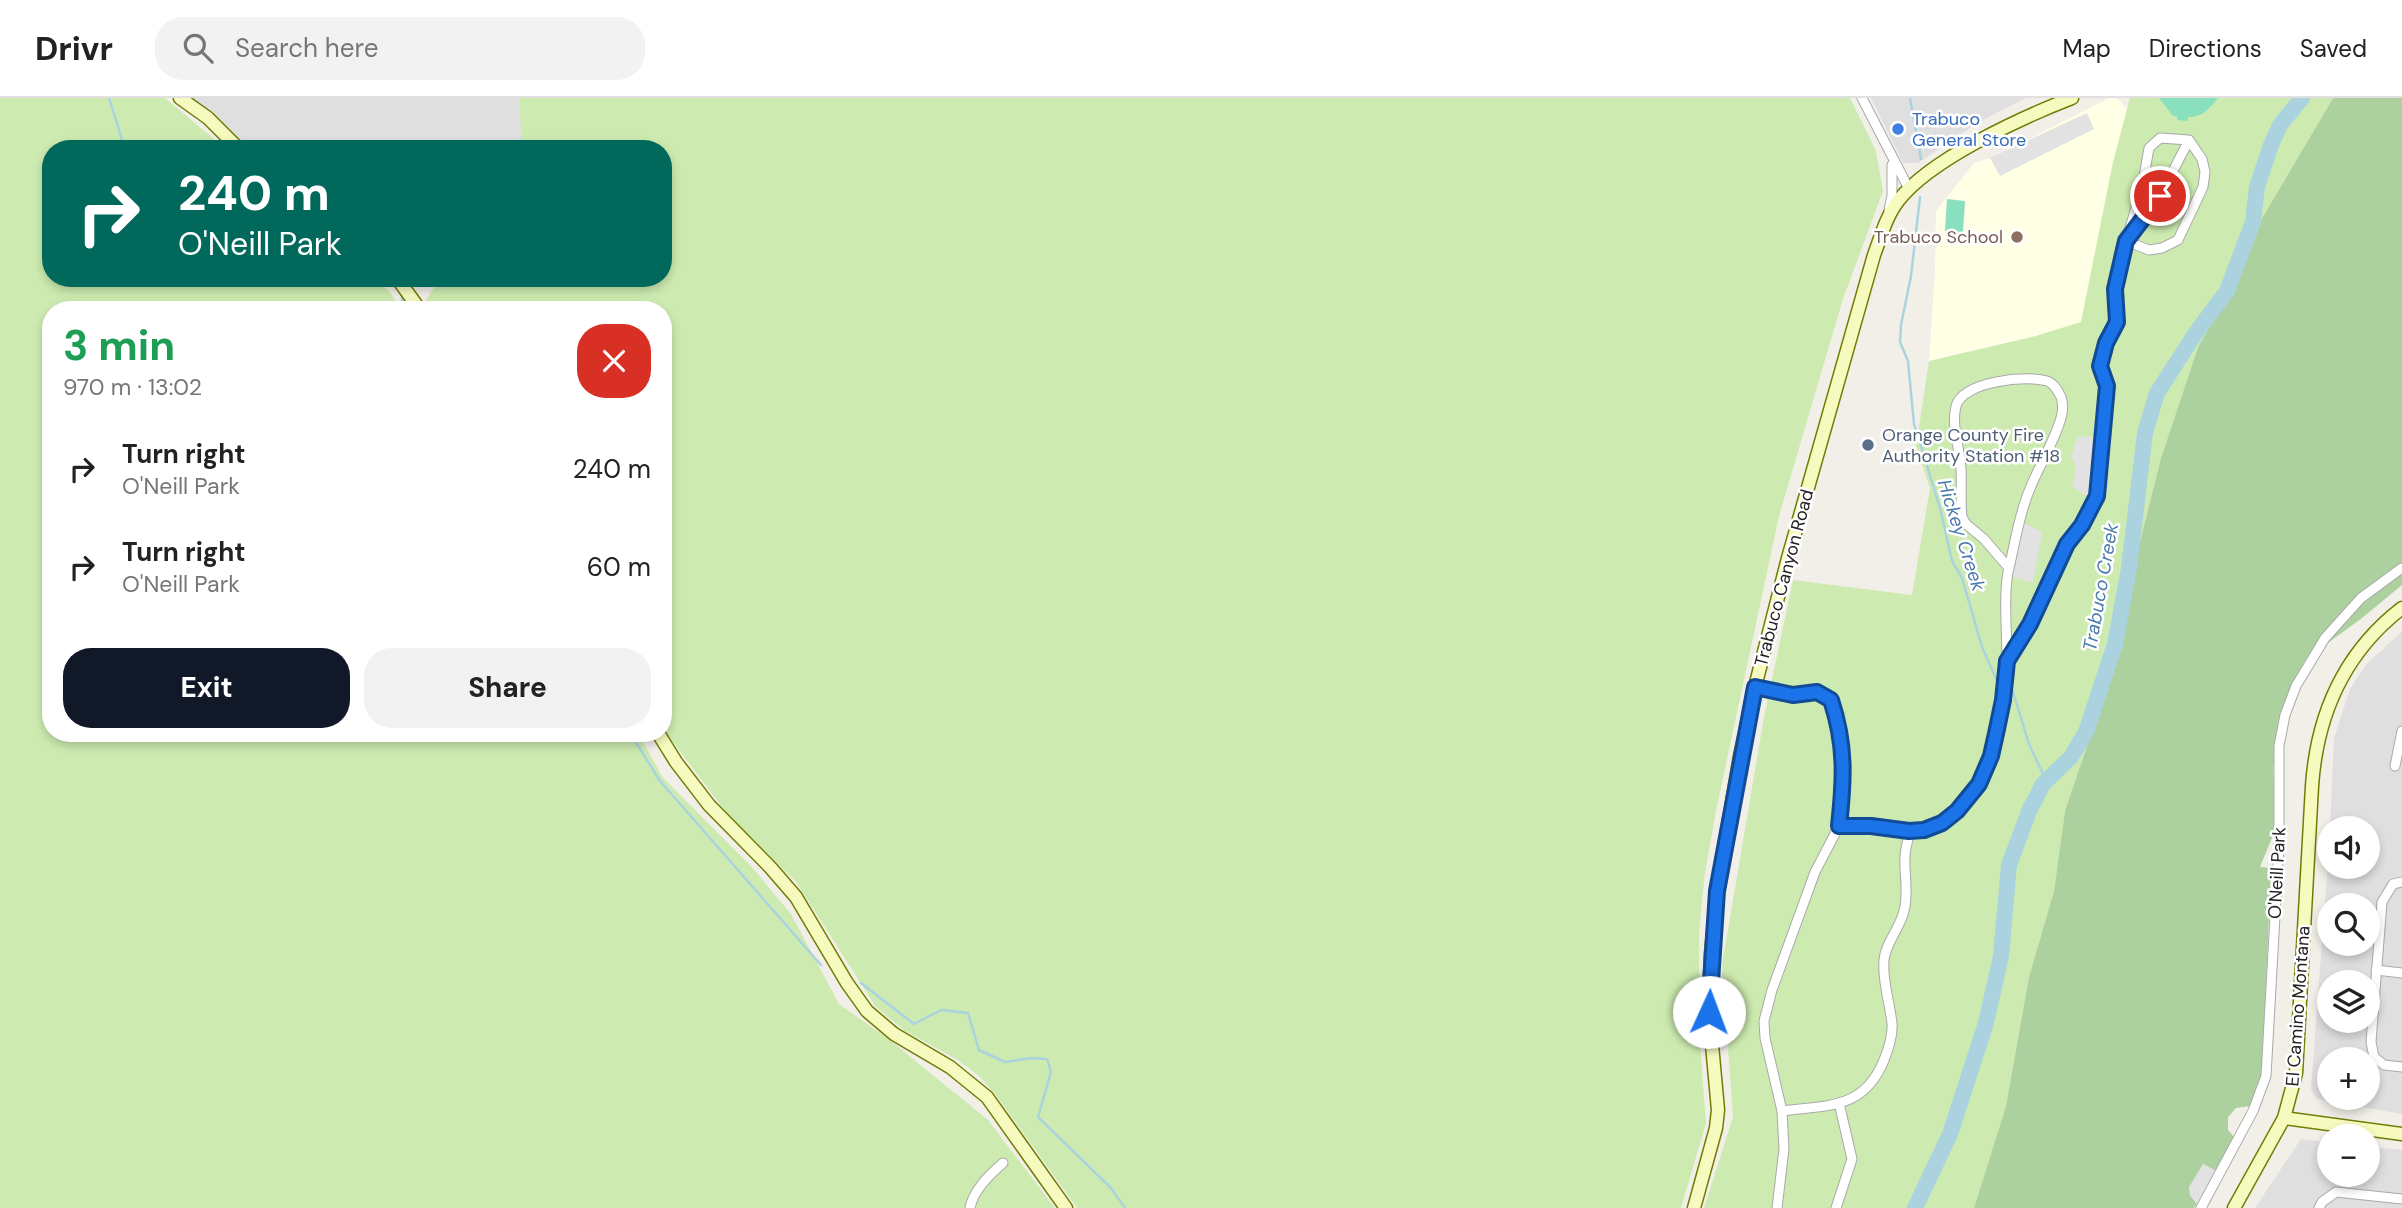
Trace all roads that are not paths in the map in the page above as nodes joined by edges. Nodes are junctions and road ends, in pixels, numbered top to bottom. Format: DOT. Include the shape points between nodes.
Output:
graph roads {
  1 [pos="180,98"];
  2 [pos="1862,98"];
  3 [pos="2072,98"];
  4 [pos="230,140"];
  5 [pos="2189,140"];
  6 [pos="1891,156"];
  7 [pos="1909,189"];
  8 [pos="1888,218"];
  9 [pos="2126,241"];
  10 [pos="2009,568"];
  11 [pos="2402,568"];
  12 [pos="2402,608"];
  13 [pos="2007,661"];
  14 [pos="1755,687"];
  15 [pos="2402,731"];
  16 [pos="664,742"];
  17 [pos="2395,766"];
  18 [pos="1839,826"];
  19 [pos="1909,831"];
  20 [pos="2398,883"];
  21 [pos="2376,970"];
  22 [pos="2380,970"];
  23 [pos="2402,973"];
  24 [pos="2372,1033"];
  25 [pos="2402,1067"];
  26 [pos="1839,1103"];
  27 [pos="1782,1111"];
  28 [pos="2284,1118"];
  29 [pos="2402,1134"];
  30 [pos="1003,1163"];
  31 [pos="2402,1199"];
  32 [pos="970,1208"];
  33 [pos="1066,1208"];
  34 [pos="1694,1208"];
  35 [pos="1777,1208"];
  36 [pos="1836,1208"];
  37 [pos="2201,1208"];
  38 [pos="2234,1208"];
  39 [pos="2319,1208"];
  1 -- 4 [label="main road"];
  2 -- 6 [label="street"];
  3 -- 7 [label="main road, Trabuco Canyon Road" via="2012,123"];
  5 -- 9 [label="street" via="2160,196"];
  5 -- 9 [label="street" via="2160,138 2149,148"];
  5 -- 9 [label="street" via="2205,172 2203,187 2178,240 2149,250"];
  6 -- 7 [label="street"];
  6 -- 8 [label="street"];
  7 -- 8 [label="main road, Trabuco Canyon Road"];
  8 -- 14 [label="main road, Trabuco Canyon Road"];
  9 -- 13 [label="street" via="2115,289 2117,322 2100,366 2107,386 2097,496"];
  10 -- 10 [label="street" via="2028,494 2061,419 2062,399 2047,381 1977,386 1960,396 1956,407 1962,517"];
  10 -- 13 [label="street"];
  11 -- 37 [label="street, O'Neill Park" via="2361,598 2325,638 2296,686 2285,715 2279,746 2266,1076 2253,1111"];
  12 -- 28 [label="main road, El Camino Montana" via="2351,660 2317,738 2298,1056"];
  13 -- 19 [label="street" via="1991,756 1979,784 1942,823"];
  14 -- 18 [label="street" via="1793,695 1817,692 1831,700 1844,765"];
  14 -- 34 [label="main road, Trabuco Canyon Road" via="1717,891 1709,1012 1717,1128"];
  15 -- 17 [label="street"];
  16 -- 33 [label="main road" via="709,805 796,897 867,1011 987,1097"];
  18 -- 19 [label="street"];
  18 -- 27 [label="street" via="1815,872 1764,1021"];
  19 -- 26 [label="street" via="1904,913 1884,957 1893,1026 1890,1040 1878,1076 1860,1096"];
  20 -- 21 [label="street" via="2382,902"];
  22 -- 23 [label="street"];
  24 -- 25 [label="street" via="2374,1057 2384,1065"];
  26 -- 27 [label="street"];
  26 -- 36 [label="street" via="1852,1158"];
  27 -- 35 [label="street" via="1784,1149"];
  28 -- 29 [label="main road"];
  28 -- 38 [label="main road, El Camino Montana"];
  30 -- 32 [label="street" via="972,1199"];
  31 -- 39 [label="street" via="2336,1192"];
}
